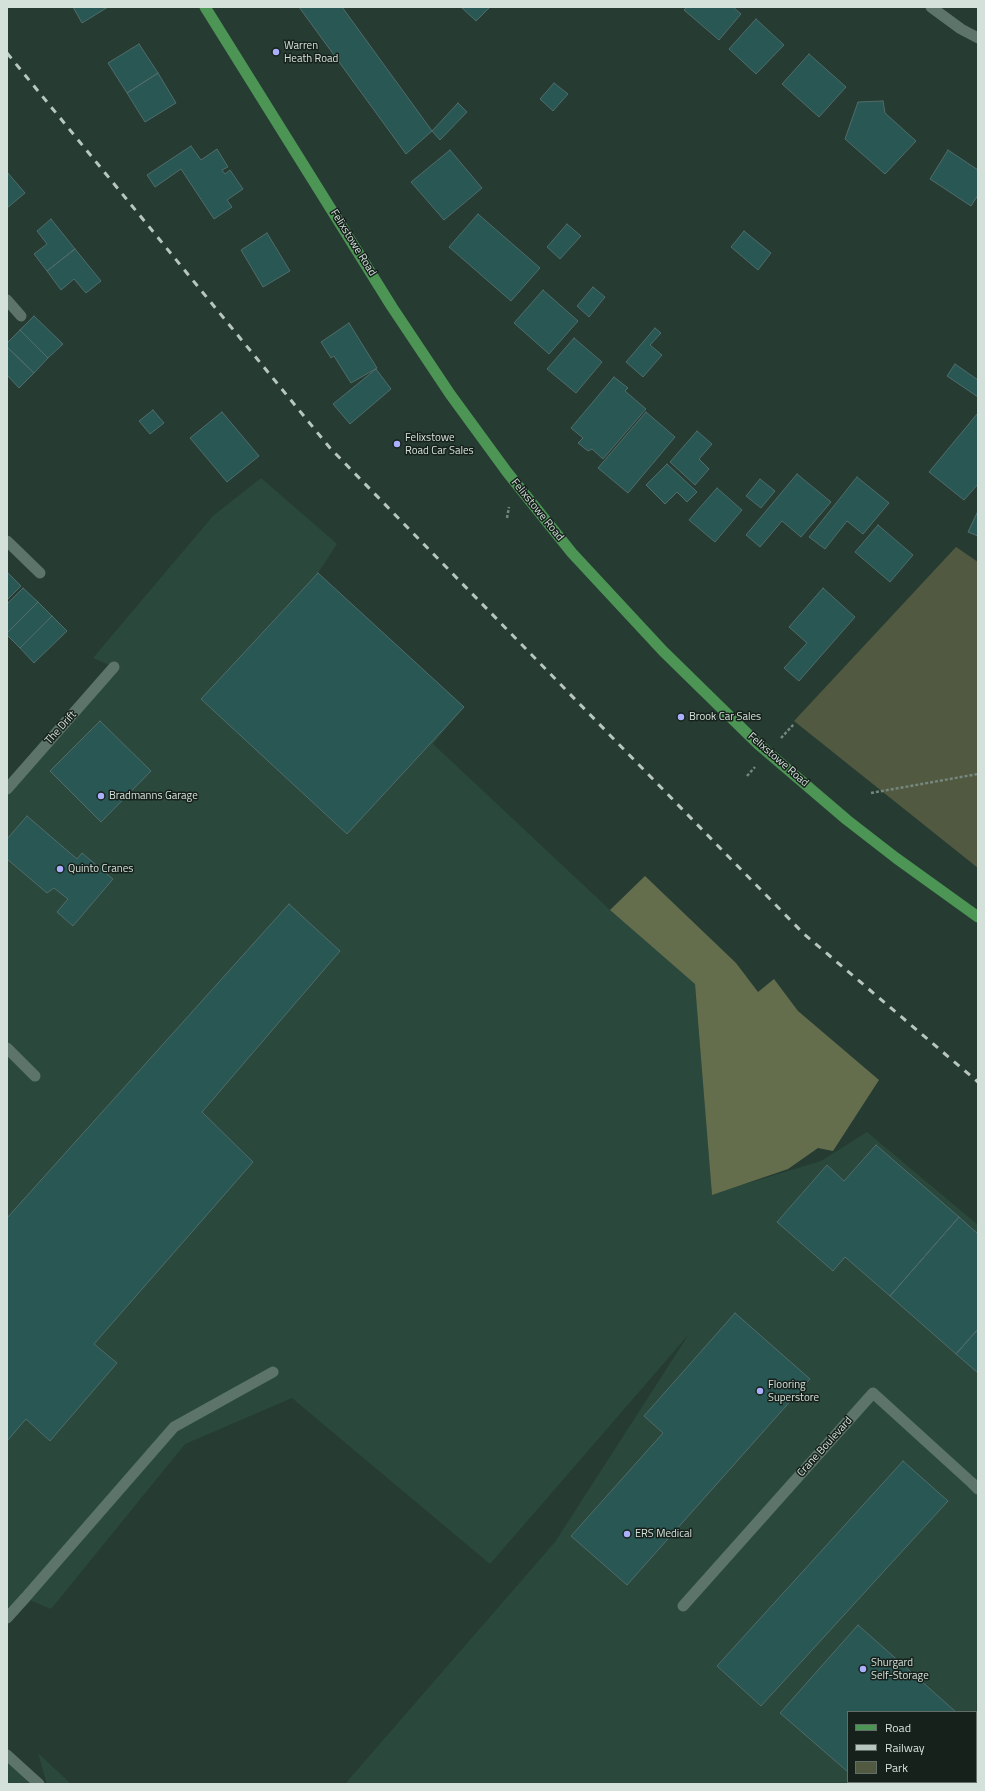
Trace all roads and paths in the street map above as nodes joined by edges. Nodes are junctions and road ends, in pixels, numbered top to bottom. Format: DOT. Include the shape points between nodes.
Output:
graph roads {
  1 [pos="205,7"];
  2 [pos="931,7"];
  3 [pos="978,38"];
  4 [pos="7,300"];
  5 [pos="21,316"];
  6 [pos="7,541"];
  7 [pos="40,573"];
  8 [pos="114,667"];
  9 [pos="978,774"];
  10 [pos="7,789"];
  11 [pos="871,793"];
  12 [pos="978,917"];
  13 [pos="7,1048"];
  14 [pos="35,1076"];
  15 [pos="273,1372"];
  16 [pos="975,1486"];
  17 [pos="683,1606"];
  18 [pos="7,1618"];
  19 [pos="7,1755"];
  20 [pos="39,1784"];
  1 -- 12 [label="main road, Felixstowe Road" via="392,307 450,394 507,472 572,553 663,651 763,748 847,820"];
  2 -- 3 [label="street"];
  4 -- 5 [label="street"];
  6 -- 7 [label="street"];
  8 -- 10 [label="street, The Drift"];
  9 -- 11 [label="path"];
  13 -- 14 [label="street"];
  15 -- 18 [label="street" via="174,1427"];
  16 -- 17 [label="street, Crane Boulevard" via="873,1393"];
  19 -- 20 [label="street"];
}
